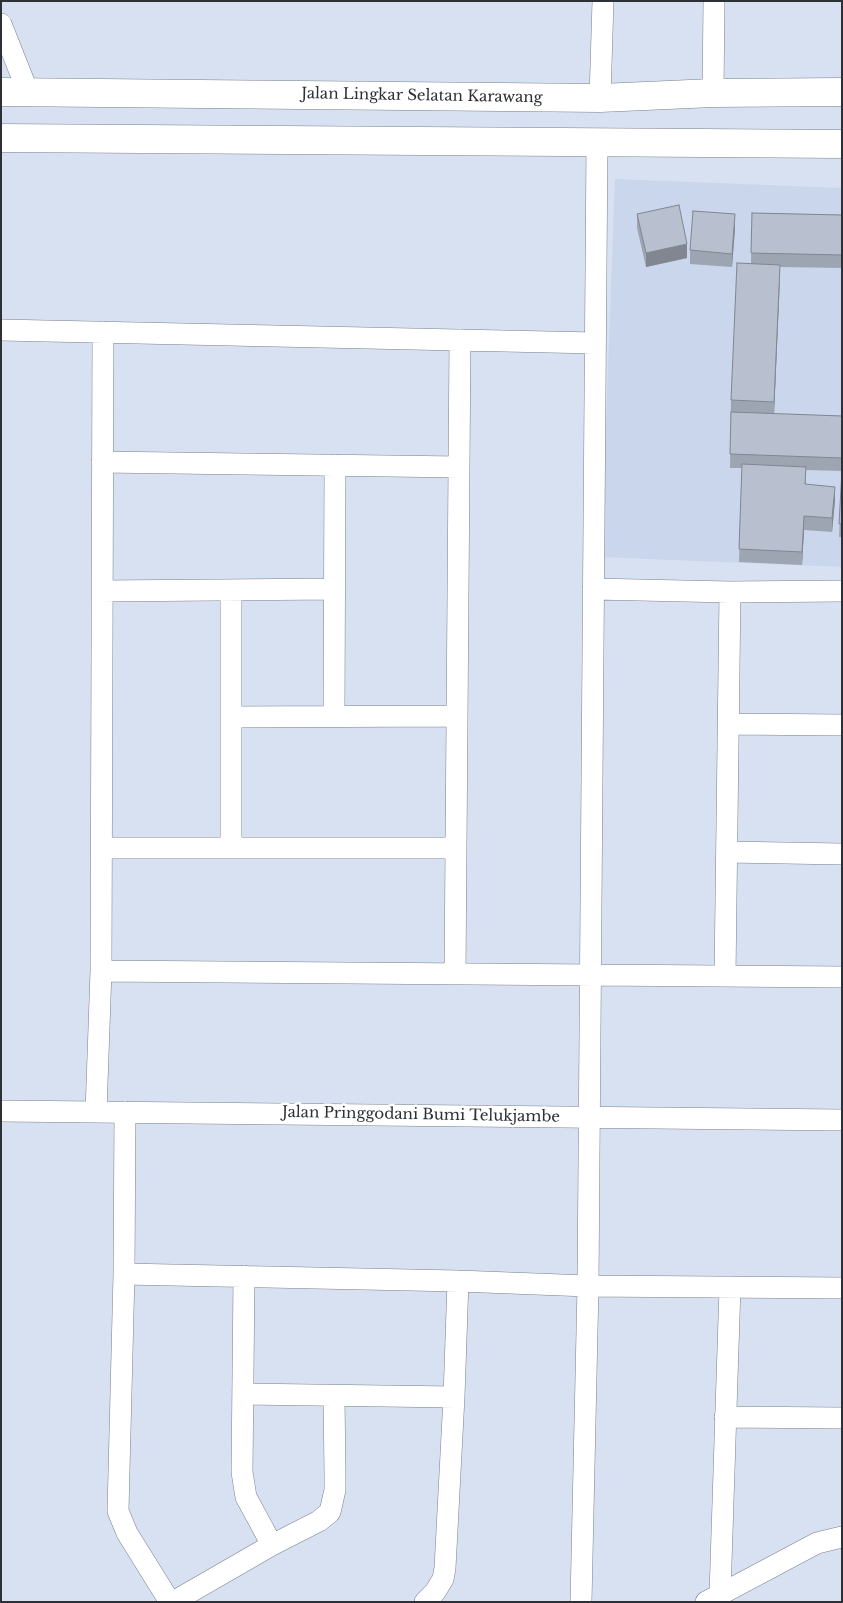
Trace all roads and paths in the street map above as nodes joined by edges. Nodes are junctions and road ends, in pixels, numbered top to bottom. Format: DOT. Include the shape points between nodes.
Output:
graph roads {
  1 [pos="603,1"];
  2 [pos="714,1"];
  3 [pos="1,24"];
  4 [pos="1,92"];
  5 [pos="28,92"];
  6 [pos="842,92"];
  7 [pos="713,94"];
  8 [pos="600,98"];
  9 [pos="1,138"];
  10 [pos="597,142"];
  11 [pos="842,144"];
  12 [pos="1,330"];
  13 [pos="103,332"];
  14 [pos="460,340"];
  15 [pos="595,343"];
  16 [pos="102,462"];
  17 [pos="335,466"];
  18 [pos="459,467"];
  19 [pos="334,589"];
  20 [pos="594,589"];
  21 [pos="231,590"];
  22 [pos="102,591"];
  23 [pos="842,591"];
  24 [pos="730,592"];
  25 [pos="334,716"];
  26 [pos="458,716"];
  27 [pos="231,717"];
  28 [pos="729,724"];
  29 [pos="842,725"];
  30 [pos="102,848"];
  31 [pos="231,848"];
  32 [pos="456,848"];
  33 [pos="727,852"];
  34 [pos="842,854"];
  35 [pos="101,972"];
  36 [pos="455,974"];
  37 [pos="590,975"];
  38 [pos="725,976"];
  39 [pos="842,977"];
  40 [pos="1,1111"];
  41 [pos="96,1112"];
  42 [pos="125,1112"];
  43 [pos="589,1117"];
  44 [pos="842,1120"];
  45 [pos="124,1274"];
  46 [pos="244,1276"];
  47 [pos="458,1281"];
  48 [pos="588,1286"];
  49 [pos="730,1287"];
  50 [pos="842,1288"];
  51 [pos="243,1394"];
  52 [pos="334,1396"];
  53 [pos="454,1397"];
  54 [pos="726,1417"];
  55 [pos="842,1418"];
  56 [pos="842,1537"];
  57 [pos="272,1545"];
  58 [pos="713,1598"];
  59 [pos="171,1602"];
  60 [pos="425,1602"];
  61 [pos="580,1602"];
  1 -- 8 [label="street"];
  2 -- 7 [label="street"];
  3 -- 5 [label="street"];
  4 -- 5 [label="main road, Jalan Lingkar Selatan Karawang"];
  5 -- 8 [label="main road, Jalan Lingkar Selatan Karawang"];
  6 -- 7 [label="main road, Jalan Lingkar Selatan Karawang"];
  7 -- 8 [label="main road, Jalan Lingkar Selatan Karawang"];
  9 -- 10 [label="main road"];
  10 -- 11 [label="main road"];
  10 -- 15 [label="street"];
  12 -- 13 [label="street"];
  13 -- 14 [label="street"];
  13 -- 16 [label="street"];
  14 -- 15 [label="street"];
  14 -- 18 [label="street"];
  15 -- 20 [label="street"];
  16 -- 17 [label="street"];
  16 -- 22 [label="street"];
  17 -- 18 [label="street"];
  17 -- 19 [label="street"];
  18 -- 26 [label="street"];
  19 -- 21 [label="street"];
  19 -- 25 [label="street"];
  20 -- 24 [label="street"];
  20 -- 37 [label="street"];
  21 -- 22 [label="street"];
  21 -- 27 [label="street"];
  22 -- 30 [label="street"];
  23 -- 24 [label="street"];
  24 -- 28 [label="street"];
  25 -- 26 [label="street"];
  25 -- 27 [label="street"];
  26 -- 32 [label="street"];
  27 -- 31 [label="street"];
  28 -- 29 [label="street"];
  28 -- 33 [label="street"];
  30 -- 31 [label="street"];
  30 -- 35 [label="street"];
  31 -- 32 [label="street"];
  32 -- 36 [label="street"];
  33 -- 34 [label="street"];
  33 -- 38 [label="street"];
  35 -- 36 [label="street"];
  35 -- 41 [label="street"];
  36 -- 37 [label="street"];
  37 -- 38 [label="street"];
  37 -- 43 [label="street"];
  38 -- 39 [label="street"];
  40 -- 41 [label="street, Jalan Pringgodani Bumi Telukjambe"];
  41 -- 42 [label="street, Jalan Pringgodani Bumi Telukjambe"];
  42 -- 43 [label="street, Jalan Pringgodani Bumi Telukjambe"];
  42 -- 45 [label="street"];
  43 -- 44 [label="street, Jalan Pringgodani Bumi Telukjambe"];
  43 -- 48 [label="street"];
  45 -- 46 [label="street"];
  45 -- 59 [label="street" via="118,1511 127,1533"];
  46 -- 47 [label="street"];
  46 -- 51 [label="street"];
  47 -- 48 [label="street"];
  47 -- 53 [label="street"];
  48 -- 49 [label="street"];
  48 -- 61 [label="street"];
  49 -- 50 [label="street"];
  49 -- 54 [label="street"];
  51 -- 52 [label="street"];
  51 -- 57 [label="street" via="242,1472 246,1498"];
  52 -- 53 [label="street"];
  52 -- 57 [label="street" via="335,1483 330,1512"];
  53 -- 60 [label="street" via="446,1568 435,1592"];
  54 -- 55 [label="street"];
  54 -- 58 [label="street"];
  56 -- 58 [label="street" via="816,1543"];
  57 -- 59 [label="street"];
}
